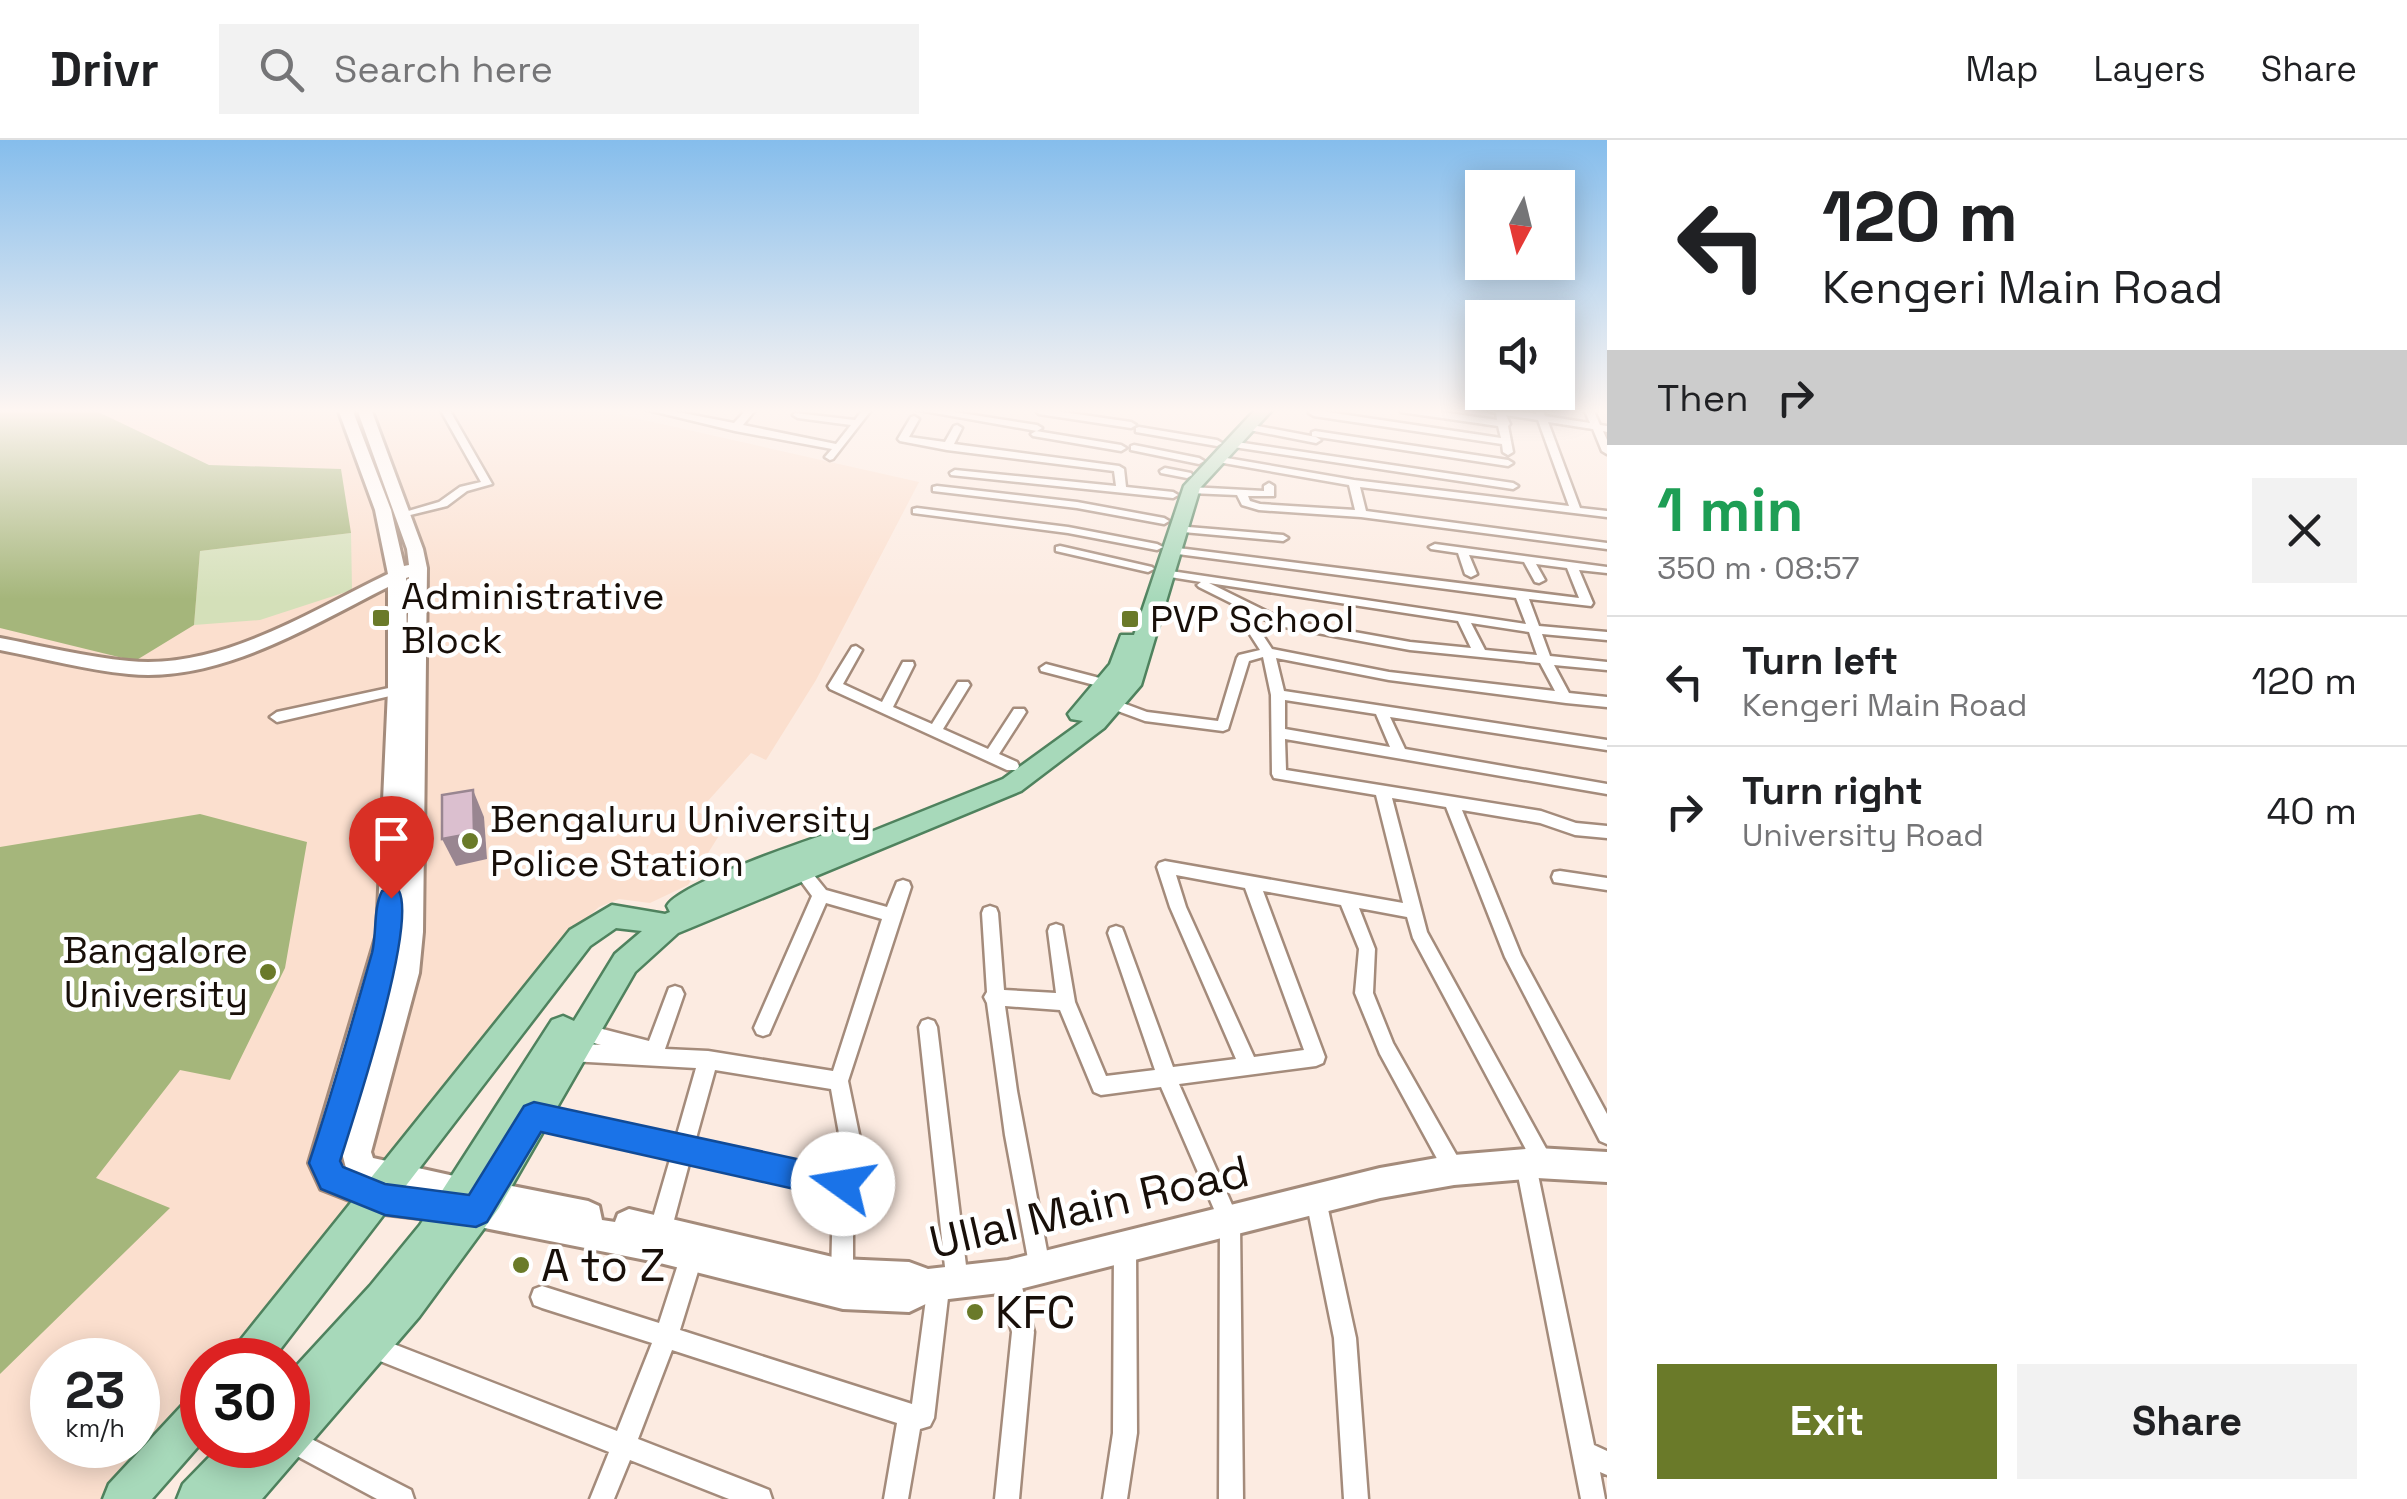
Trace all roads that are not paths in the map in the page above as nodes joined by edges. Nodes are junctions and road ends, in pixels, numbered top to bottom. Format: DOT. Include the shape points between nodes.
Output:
graph roads {
  1 [pos="369,472"];
  2 [pos="387,472"];
  3 [pos="482,472"];
  4 [pos="1023,472"];
  5 [pos="1119,472"];
  6 [pos="1167,472"];
  7 [pos="1201,472"];
  8 [pos="1223,472"];
  9 [pos="1298,472"];
  10 [pos="1425,472"];
  11 [pos="1510,472"];
  12 [pos="1562,472"];
  13 [pos="954,473"];
  14 [pos="1021,479"];
  15 [pos="1354,482"];
  16 [pos="1269,486"];
  17 [pos="1514,486"];
  18 [pos="937,490"];
  19 [pos="1121,490"];
  20 [pos="1241,492"];
  21 [pos="1012,498"];
  22 [pos="1519,504"];
  23 [pos="1576,510"];
  24 [pos="916,511"];
  25 [pos="1361,514"];
  26 [pos="1607,514"];
  27 [pos="402,516"];
  28 [pos="1003,521"];
  29 [pos="994,532"];
  30 [pos="1532,537"];
  31 [pos="1283,538"];
  32 [pos="1607,546"];
  33 [pos="1435,547"];
  34 [pos="1060,549"];
  35 [pos="1166,552"];
  36 [pos="1463,553"];
  37 [pos="1528,560"];
  38 [pos="1571,565"];
  39 [pos="1607,570"];
  40 [pos="407,571"];
  41 [pos="1471,574"];
  42 [pos="1539,580"];
  43 [pos="1522,597"];
  44 [pos="1231,600"];
  45 [pos="1463,620"];
  46 [pos="1533,630"];
  47 [pos="1607,636"];
  48 [pos="0,644"];
  49 [pos="856,650"];
  50 [pos="1268,652"];
  51 [pos="1480,653"];
  52 [pos="1545,660"];
  53 [pos="908,665"];
  54 [pos="1607,666"];
  55 [pos="1046,668"];
  56 [pos="963,684"];
  57 [pos="398,690"];
  58 [pos="1109,694"];
  59 [pos="1278,695"];
  60 [pos="1566,699"];
  61 [pos="1607,702"];
  62 [pos="886,708"];
  63 [pos="1381,711"];
  64 [pos="1019,712"];
  65 [pos="277,717"];
  66 [pos="936,730"];
  67 [pos="1280,733"];
  68 [pos="1604,749"];
  69 [pos="1399,752"];
  70 [pos="1001,760"];
  71 [pos="405,789"];
  72 [pos="1607,789"];
  73 [pos="1384,793"];
  74 [pos="1452,803"];
  75 [pos="1607,832"];
  76 [pos="803,873"];
  77 [pos="1560,877"];
  78 [pos="1252,881"];
  79 [pos="1607,884"];
  80 [pos="903,886"];
  81 [pos="821,895"];
  82 [pos="1347,899"];
  83 [pos="1412,911"];
  84 [pos="990,913"];
  85 [pos="892,915"];
  86 [pos="658,926"];
  87 [pos="1056,930"];
  88 [pos="1116,932"];
  89 [pos="674,994"];
  90 [pos="993,998"];
  91 [pos="1066,1002"];
  92 [pos="928,1027"];
  93 [pos="763,1028"];
  94 [pos="576,1042"];
  95 [pos="708,1060"];
  96 [pos="1248,1065"];
  97 [pos="367,1066"];
  98 [pos="1168,1078"];
  99 [pos="839,1082"];
  100 [pos="534,1116"];
  101 [pos="1607,1134"];
  102 [pos="682,1148"];
  103 [pos="1535,1164"];
  104 [pos="1607,1167"];
  105 [pos="1454,1170"];
  106 [pos="843,1184"];
  107 [pos="384,1189"];
  108 [pos="1316,1200"];
  109 [pos="470,1202"];
  110 [pos="1230,1223"];
  111 [pos="658,1239"];
  112 [pos="694,1247"];
  113 [pos="1125,1249"];
  114 [pos="1024,1272"];
  115 [pos="941,1283"];
  116 [pos="842,1284"];
  117 [pos="542,1297"];
  118 [pos="667,1334"];
  119 [pos="265,1338"];
  120 [pos="368,1345"];
  121 [pos="310,1400"];
  122 [pos="310,1407"];
  123 [pos="922,1418"];
  124 [pos="180,1437"];
  125 [pos="310,1445"];
  126 [pos="623,1446"];
  127 [pos="1596,1459"];
  128 [pos="227,1468"];
  129 [pos="259,1468"];
  130 [pos="124,1499"];
  131 [pos="198,1499"];
  132 [pos="234,1499"];
  133 [pos="402,1499"];
  134 [pos="602,1499"];
  135 [pos="760,1499"];
  136 [pos="896,1499"];
  137 [pos="1007,1499"];
  138 [pos="1114,1499"];
  139 [pos="1231,1499"];
  140 [pos="1356,1499"];
  141 [pos="1594,1499"];
  1 -- 40 [label="main road"];
  2 -- 27 [label="main road"];
  3 -- 27 [label="street" via="488,484"];
  4 -- 14 [label="street"];
  5 -- 19 [label="street"];
  6 -- 19 [label="street"];
  7 -- 35 [label="main road"];
  8 -- 20 [label="street"];
  9 -- 15 [label="street"];
  10 -- 17 [label="street"];
  11 -- 17 [label="street"];
  12 -- 23 [label="street"];
  13 -- 14 [label="street"];
  14 -- 19 [label="street"];
  15 -- 22 [label="street"];
  15 -- 25 [label="street"];
  16 -- 20 [label="street" via="1270,494"];
  17 -- 22 [label="street"];
  18 -- 21 [label="street"];
  20 -- 25 [label="street" via="1259,507"];
  21 -- 28 [label="street"];
  21 -- 35 [label="street"];
  22 -- 23 [label="street"];
  22 -- 30 [label="street"];
  23 -- 26 [label="street"];
  24 -- 28 [label="street"];
  25 -- 30 [label="street"];
  27 -- 40 [label="main road" via="416,550"];
  28 -- 29 [label="street"];
  28 -- 35 [label="street"];
  30 -- 32 [label="street"];
  31 -- 35 [label="street"];
  33 -- 36 [label="street"];
  34 -- 35 [label="street"];
  35 -- 43 [label="street"];
  35 -- 44 [label="street"];
  35 -- 45 [label="street"];
  35 -- 58 [label="main road"];
  36 -- 37 [label="street"];
  36 -- 41 [label="street"];
  37 -- 38 [label="street"];
  37 -- 42 [label="street"];
  38 -- 39 [label="street"];
  38 -- 43 [label="street" via="1587,604"];
  40 -- 48 [label="main road" via="298,625 190,665 131,668"];
  40 -- 57 [label="main road"];
  40 -- 71 [label="main road"];
  43 -- 46 [label="street"];
  44 -- 50 [label="street"];
  44 -- 51 [label="street" via="1279,622"];
  45 -- 46 [label="street"];
  45 -- 51 [label="street"];
  46 -- 47 [label="street"];
  46 -- 52 [label="street"];
  49 -- 62 [label="street" via="836,686"];
  50 -- 58 [label="street" via="1243,658 1223,726 1145,716"];
  50 -- 59 [label="street"];
  50 -- 60 [label="street"];
  51 -- 52 [label="street"];
  52 -- 54 [label="street"];
  52 -- 60 [label="street"];
  53 -- 62 [label="street"];
  55 -- 58 [label="street"];
  56 -- 66 [label="street"];
  57 -- 65 [label="street"];
  57 -- 71 [label="main road"];
  58 -- 70 [label="main road" via="1037,754"];
  58 -- 76 [label="main road" via="1044,764 1012,785"];
  59 -- 63 [label="street"];
  59 -- 67 [label="street"];
  60 -- 61 [label="street"];
  62 -- 66 [label="street"];
  63 -- 68 [label="street"];
  63 -- 69 [label="street"];
  64 -- 70 [label="street"];
  66 -- 70 [label="street"];
  67 -- 69 [label="street"];
  67 -- 73 [label="street" via="1279,774"];
  69 -- 72 [label="street"];
  70 -- 86 [label="main road" via="944,798 715,888"];
  71 -- 97 [label="main road"];
  73 -- 74 [label="street"];
  73 -- 83 [label="street"];
  74 -- 75 [label="street"];
  74 -- 101 [label="street" via="1513,958"];
  76 -- 81 [label="street"];
  76 -- 86 [label="main road"];
  77 -- 79 [label="street"];
  78 -- 82 [label="street"];
  78 -- 96 [label="street" via="1316,1057"];
  78 -- 96 [label="street" via="1165,867"];
  80 -- 85 [label="street"];
  81 -- 85 [label="street"];
  81 -- 93 [label="street"];
  82 -- 83 [label="street"];
  82 -- 105 [label="street" via="1368,949 1364,994"];
  83 -- 103 [label="street"];
  84 -- 90 [label="street"];
  85 -- 99 [label="street"];
  86 -- 94 [label="main road"];
  86 -- 107 [label="main road" via="612,916 580,938"];
  86 -- 109 [label="main road" via="618,948"];
  87 -- 91 [label="street"];
  88 -- 98 [label="street"];
  89 -- 94 [label="street" via="655,1051"];
  90 -- 91 [label="street"];
  90 -- 114 [label="street"];
  91 -- 98 [label="street" via="1102,1086"];
  92 -- 115 [label="street"];
  94 -- 95 [label="street"];
  94 -- 100 [label="main road"];
  95 -- 99 [label="street"];
  95 -- 102 [label="street"];
  96 -- 98 [label="street"];
  97 -- 107 [label="main road" via="356,1152 361,1169"];
  97 -- 107 [label="main road" via="324,1163 332,1178"];
  98 -- 110 [label="street"];
  99 -- 106 [label="street" via="850,1138"];
  100 -- 102 [label="street"];
  100 -- 109 [label="main road"];
  102 -- 106 [label="street"];
  102 -- 111 [label="street"];
  103 -- 104 [label="main road, Ullal Main Road"];
  103 -- 105 [label="main road, Ullal Main Road"];
  103 -- 127 [label="street"];
  105 -- 108 [label="main road, Ullal Main Road"];
  106 -- 116 [label="street"];
  107 -- 109 [label="main road, Ullal Main Road"];
  107 -- 119 [label="main road"];
  108 -- 110 [label="main road, Ullal Main Road"];
  108 -- 140 [label="street" via="1345,1338"];
  109 -- 111 [label="main road, Ullal Main Road"];
  109 -- 120 [label="main road" via="406,1304"];
  109 -- 121 [label="main road" via="383,1299"];
  110 -- 113 [label="main road, Ullal Main Road"];
  110 -- 139 [label="street"];
  111 -- 112 [label="main road, Ullal Main Road"];
  112 -- 116 [label="main road, Ullal Main Road"];
  112 -- 118 [label="street"];
  113 -- 114 [label="main road, Ullal Main Road"];
  113 -- 138 [label="street" via="1125,1433"];
  114 -- 115 [label="main road, Ullal Main Road"];
  114 -- 137 [label="street"];
  115 -- 116 [label="main road, Ullal Main Road" via="909,1296"];
  115 -- 123 [label="street"];
  117 -- 118 [label="street"];
  118 -- 126 [label="street"];
  118 -- 136 [label="street" via="910,1415"];
  120 -- 122 [label="main road"];
  120 -- 126 [label="street"];
  124 -- 130 [label="main road"];
  125 -- 133 [label="street"];
  126 -- 134 [label="street"];
  126 -- 135 [label="street"];
  127 -- 141 [label="street"];
  128 -- 131 [label="main road"];
  129 -- 132 [label="main road"];
}
